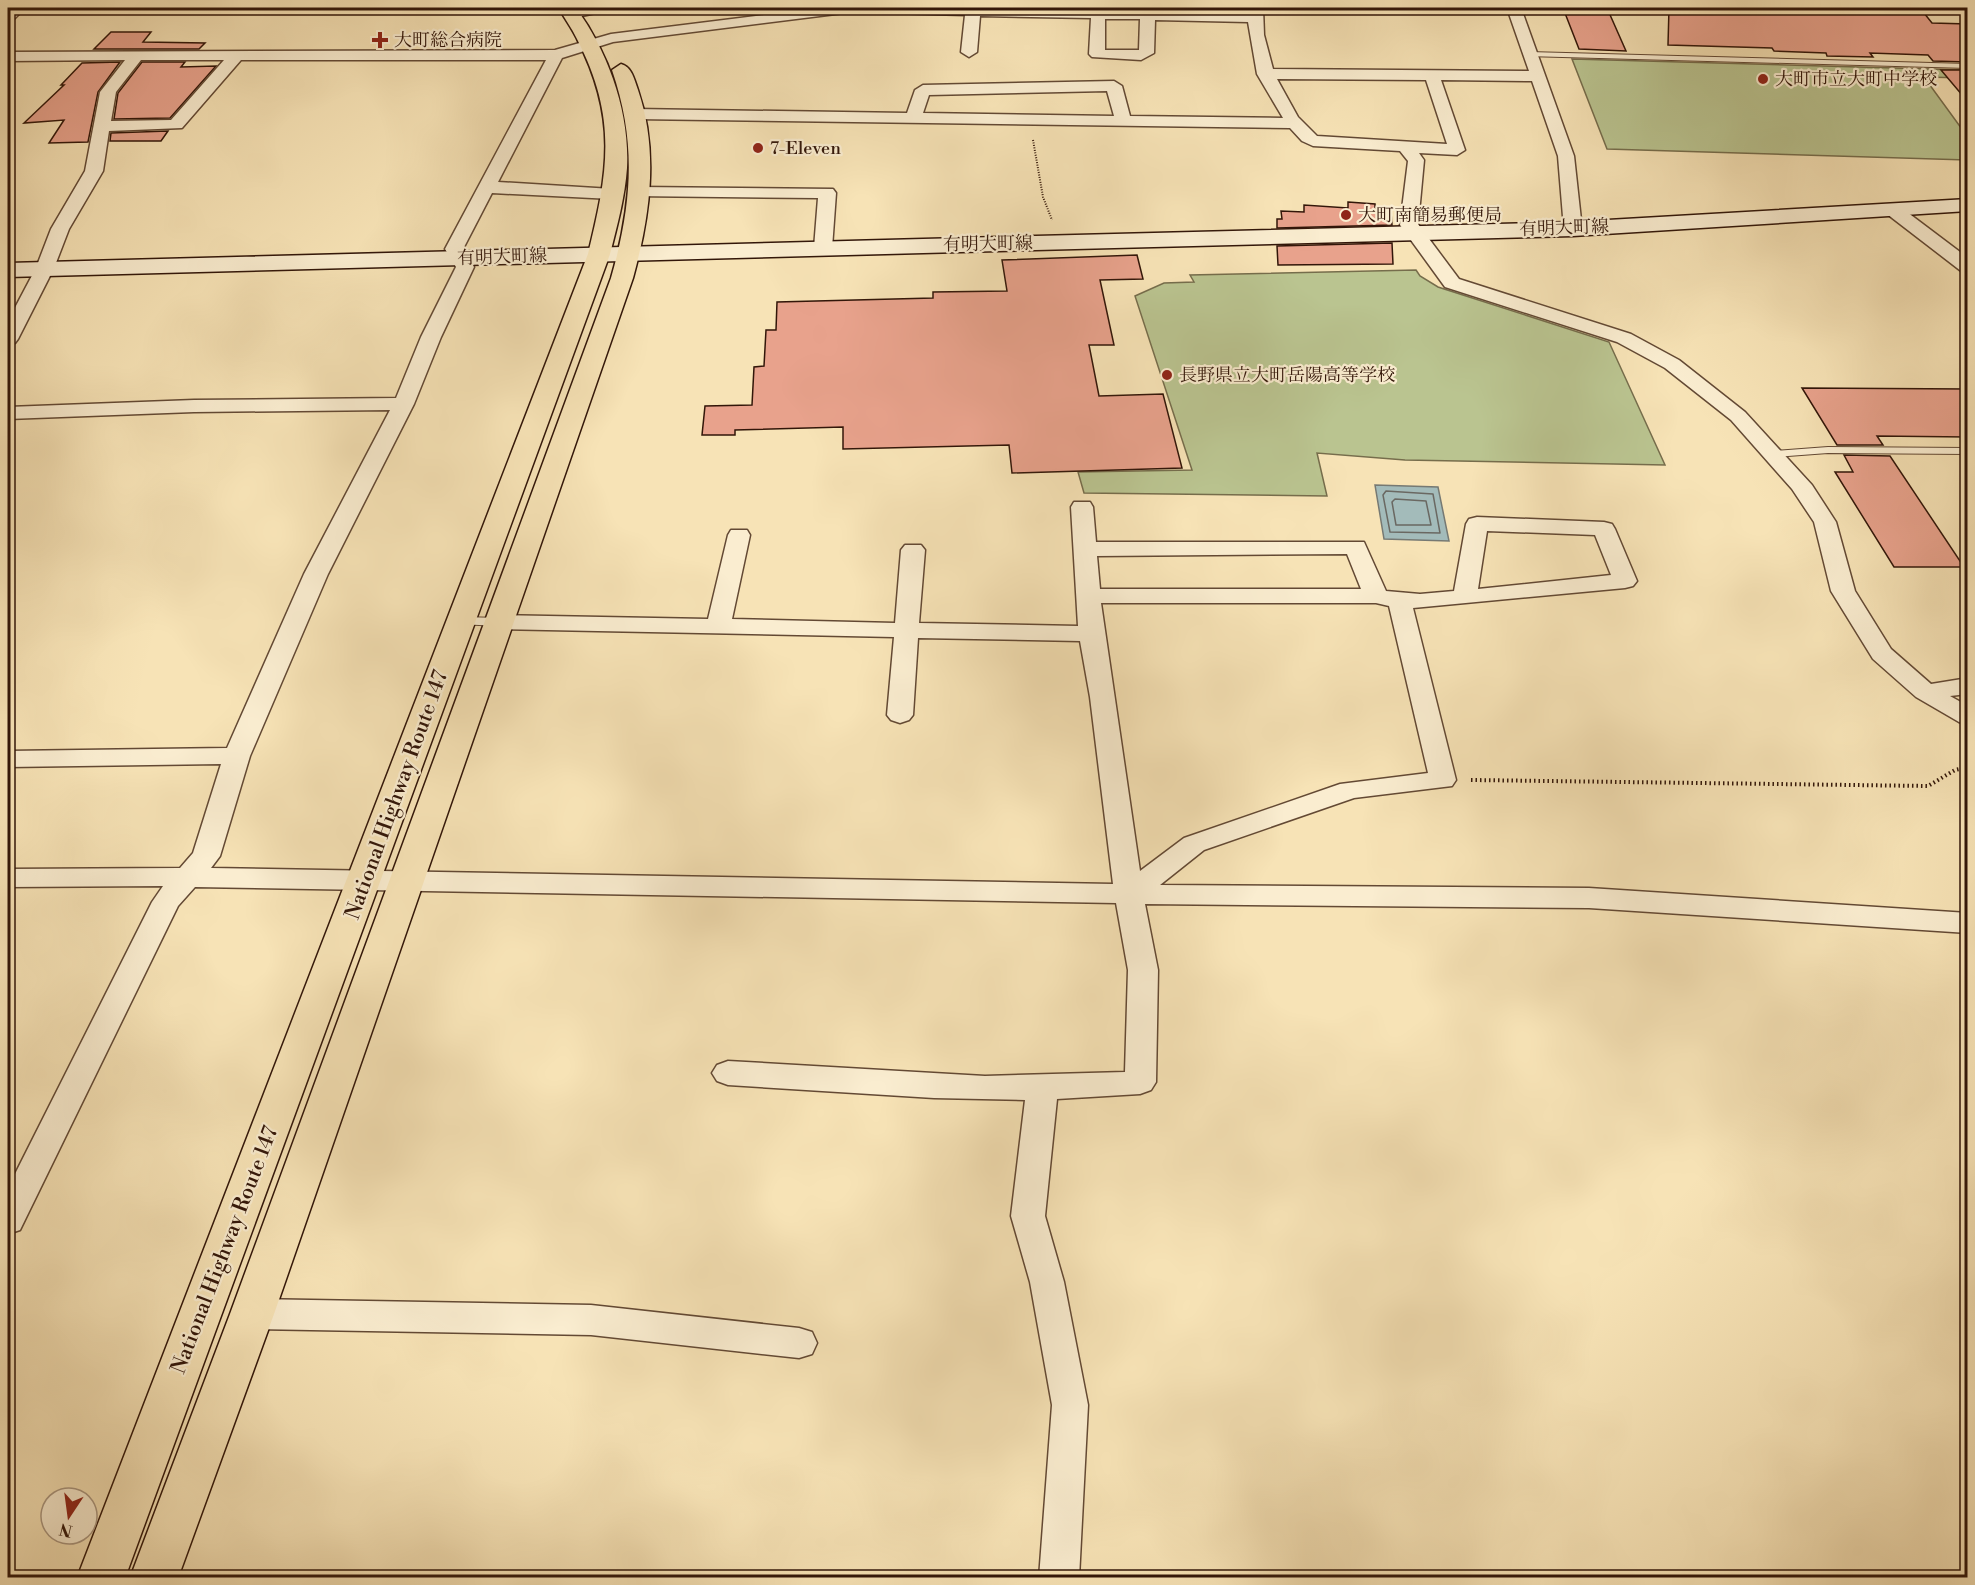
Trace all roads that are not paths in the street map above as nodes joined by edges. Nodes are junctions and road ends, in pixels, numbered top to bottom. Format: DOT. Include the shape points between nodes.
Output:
graph roads {
  1 [pos="18,8"];
  2 [pos="853,8"];
  3 [pos="1514,8"];
  4 [pos="824,9"];
  5 [pos="973,12"];
  6 [pos="1256,13"];
  7 [pos="1098,14"];
  8 [pos="1148,15"];
  9 [pos="8,16"];
  10 [pos="589,18"];
  11 [pos="969,52"];
  12 [pos="1529,54"];
  13 [pos="556,55"];
  14 [pos="136,56"];
  15 [pos="236,56"];
  16 [pos="8,57"];
  17 [pos="1968,66"];
  18 [pos="1265,74"];
  19 [pos="1432,76"];
  20 [pos="1539,76"];
  21 [pos="1046,87"];
  22 [pos="635,114"];
  23 [pos="914,119"];
  24 [pos="1051,121"];
  25 [pos="1124,122"];
  26 [pos="1294,123"];
  27 [pos="103,126"];
  28 [pos="1406,148"];
  29 [pos="486,187"];
  30 [pos="625,193"];
  31 [pos="1968,205"];
  32 [pos="1893,210"];
  33 [pos="1574,228"];
  34 [pos="1418,234"];
  35 [pos="823,248"];
  36 [pos="614,254"];
  37 [pos="460,258"];
  38 [pos="1968,267"];
  39 [pos="45,268"];
  40 [pos="8,270"];
  41 [pos="8,339"];
  42 [pos="404,404"];
  43 [pos="8,412"];
  44 [pos="1968,451"];
  45 [pos="1775,454"];
  46 [pos="1082,507"];
  47 [pos="739,535"];
  48 [pos="1085,549"];
  49 [pos="913,550"];
  50 [pos="1089,596"];
  51 [pos="1465,597"];
  52 [pos="1388,599"];
  53 [pos="462,621"];
  54 [pos="500,622"];
  55 [pos="718,626"];
  56 [pos="909,629"];
  57 [pos="1091,634"];
  58 [pos="1968,686"];
  59 [pos="1925,692"];
  60 [pos="900,715"];
  61 [pos="1968,717"];
  62 [pos="237,756"];
  63 [pos="8,759"];
  64 [pos="186,877"];
  65 [pos="8,878"];
  66 [pos="366,879"];
  67 [pos="408,881"];
  68 [pos="1129,894"];
  69 [pos="1968,923"];
  70 [pos="728,1073"];
  71 [pos="1042,1087"];
  72 [pos="8,1221"];
  73 [pos="252,1314"];
  74 [pos="799,1342"];
  75 [pos="101,1578"];
  76 [pos="154,1578"];
  77 [pos="1059,1578"];
  1 -- 9 [label="street"];
  2 -- 4 [label="street"];
  2 -- 5 [label="street"];
  3 -- 12 [label="street"];
  4 -- 10 [label="street"];
  5 -- 7 [label="street"];
  5 -- 11 [label="street"];
  6 -- 8 [label="street"];
  6 -- 18 [label="street" via="1259,57"];
  7 -- 8 [label="street"];
  7 -- 8 [label="street" via="1097,54 1146,53"];
  10 -- 13 [label="street"];
  10 -- 22 [label="highway, National Highway Route 147"];
  10 -- 30 [label="highway, National Highway Route 147"];
  12 -- 17 [label="lane"];
  12 -- 20 [label="street"];
  13 -- 15 [label="street"];
  13 -- 29 [label="street"];
  14 -- 15 [label="street"];
  14 -- 16 [label="street"];
  14 -- 27 [label="street" via="108,92"];
  15 -- 27 [label="street" via="176,125"];
  18 -- 19 [label="street"];
  18 -- 26 [label="street"];
  19 -- 20 [label="street"];
  19 -- 28 [label="street" via="1456,150"];
  20 -- 33 [label="street" via="1566,156"];
  21 -- 23 [label="street" via="923,90"];
  21 -- 24 [label="street"];
  21 -- 25 [label="street" via="1114,86"];
  22 -- 23 [label="street"];
  22 -- 30 [label="highway, National Highway Route 147" via="641,166"];
  23 -- 24 [label="street"];
  24 -- 25 [label="street"];
  25 -- 26 [label="street"];
  26 -- 28 [label="street" via="1302,135 1313,141"];
  27 -- 39 [label="street" via="94,171 60,230"];
  28 -- 34 [label="street" via="1416,160 1408,225"];
  29 -- 30 [label="street"];
  29 -- 37 [label="street" via="454,249"];
  30 -- 35 [label="street" via="827,193"];
  30 -- 36 [label="highway, National Highway Route 147"];
  31 -- 32 [label="main road, 有明大町線"];
  32 -- 33 [label="main road, 有明大町線"];
  32 -- 38 [label="street"];
  33 -- 34 [label="main road, 有明大町線"];
  34 -- 35 [label="main road, 有明大町線"];
  34 -- 45 [label="street" via="1443,276 1452,283 1624,338 1672,364 1738,416"];
  35 -- 36 [label="main road, 有明大町線"];
  36 -- 37 [label="main road, 有明大町線"];
  36 -- 53 [label="highway, National Highway Route 147"];
  36 -- 54 [label="highway, National Highway Route 147"];
  37 -- 39 [label="main road, 有明大町線"];
  37 -- 42 [label="street" via="465,267"];
  39 -- 40 [label="main road, 有明大町線"];
  39 -- 41 [label="street"];
  42 -- 43 [label="street"];
  42 -- 62 [label="street" via="316,574"];
  44 -- 45 [label="lane" via="1828,450"];
  45 -- 59 [label="street" via="1825,522 1843,591 1882,654"];
  46 -- 48 [label="street"];
  47 -- 55 [label="street"];
  48 -- 50 [label="street"];
  48 -- 52 [label="street" via="1356,547"];
  49 -- 56 [label="street"];
  50 -- 52 [label="street"];
  50 -- 57 [label="street"];
  51 -- 51 [label="street" via="1522,592 1625,581 1604,529 1477,524"];
  51 -- 52 [label="street"];
  52 -- 68 [label="street" via="1443,780 1350,790 1194,844"];
  53 -- 54 [label="lane"];
  53 -- 66 [label="highway, National Highway Route 147"];
  54 -- 55 [label="street"];
  54 -- 67 [label="highway, National Highway Route 147"];
  55 -- 56 [label="street"];
  56 -- 57 [label="street"];
  56 -- 60 [label="street"];
  57 -- 68 [label="street"];
  58 -- 59 [label="street"];
  59 -- 61 [label="street"];
  62 -- 63 [label="street"];
  62 -- 64 [label="street" via="206,856"];
  64 -- 65 [label="street"];
  64 -- 66 [label="street"];
  64 -- 72 [label="street" via="166,902"];
  66 -- 67 [label="street"];
  66 -- 75 [label="highway, National Highway Route 147"];
  67 -- 68 [label="street"];
  67 -- 73 [label="highway, National Highway Route 147"];
  68 -- 69 [label="street" via="1589,898"];
  68 -- 71 [label="street" via="1143,970 1140,1082"];
  70 -- 71 [label="street" via="931,1087"];
  71 -- 77 [label="street" via="1028,1216 1047,1282 1070,1405"];
  73 -- 74 [label="street" via="591,1320"];
  73 -- 76 [label="highway, National Highway Route 147"];
}
